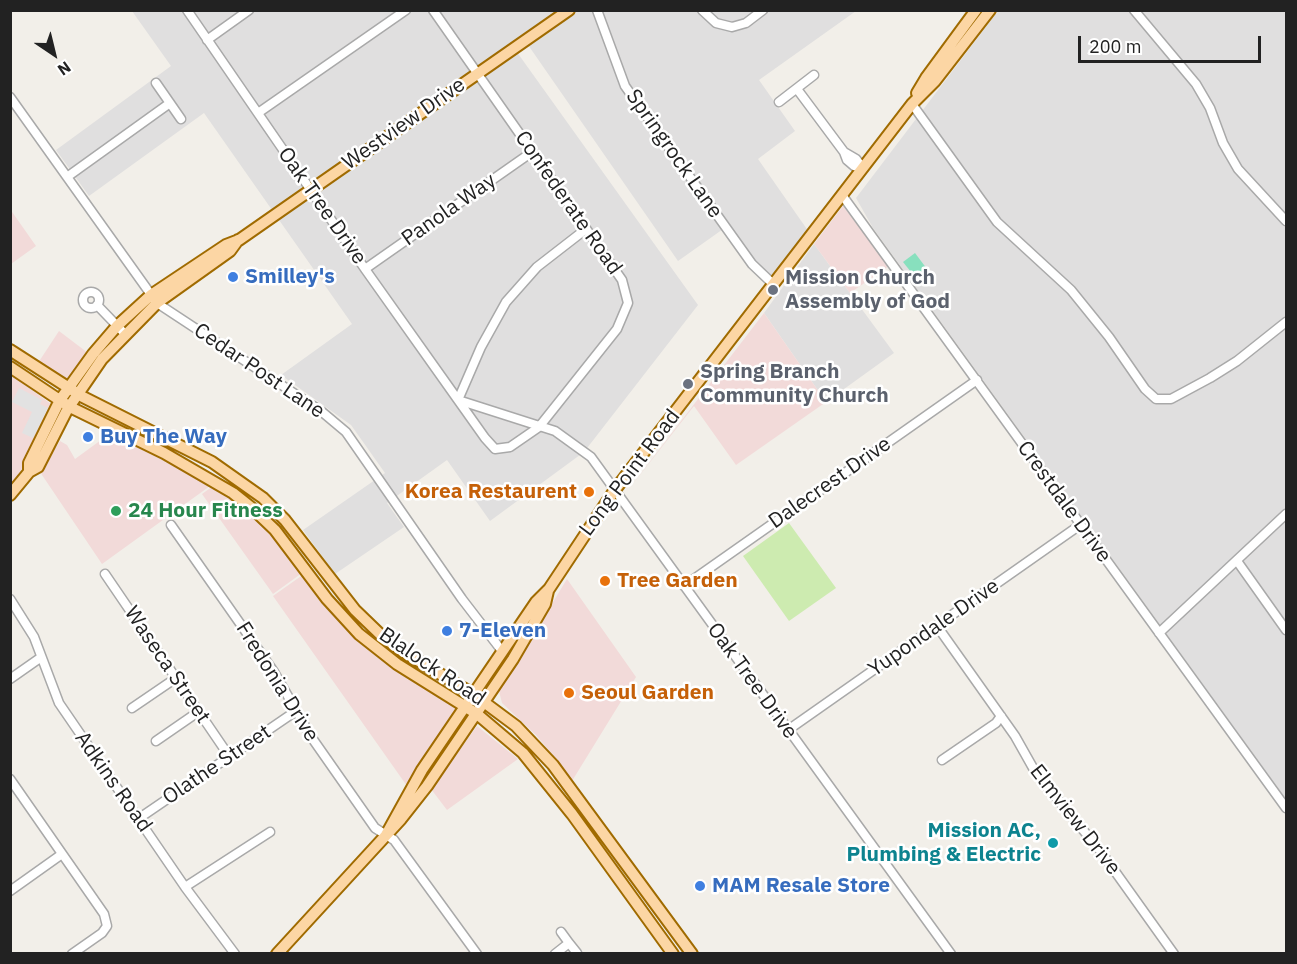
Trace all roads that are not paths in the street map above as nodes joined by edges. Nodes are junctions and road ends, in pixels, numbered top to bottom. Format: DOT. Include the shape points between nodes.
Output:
graph roads {
  1 [pos="187,10"];
  2 [pos="249,10"];
  3 [pos="406,10"];
  4 [pos="434,10"];
  5 [pos="569,10"];
  6 [pos="597,10"];
  7 [pos="702,10"];
  8 [pos="763,10"];
  9 [pos="976,10"];
  10 [pos="990,10"];
  11 [pos="1134,10"];
  12 [pos="557,14"];
  13 [pos="207,40"];
  14 [pos="478,73"];
  15 [pos="814,75"];
  16 [pos="156,83"];
  17 [pos="797,89"];
  18 [pos="10,97"];
  19 [pos="779,102"];
  20 [pos="170,103"];
  21 [pos="912,104"];
  22 [pos="258,113"];
  23 [pos="181,119"];
  24 [pos="532,152"];
  25 [pos="863,168"];
  26 [pos="67,177"];
  27 [pos="310,190"];
  28 [pos="842,195"];
  29 [pos="1287,221"];
  30 [pos="586,229"];
  31 [pos="365,269"];
  32 [pos="773,284"];
  33 [pos="154,299"];
  34 [pos="97,305"];
  35 [pos="1287,322"];
  36 [pos="121,330"];
  37 [pos="10,350"];
  38 [pos="10,367"];
  39 [pos="977,380"];
  40 [pos="73,392"];
  41 [pos="458,400"];
  42 [pos="65,403"];
  43 [pos="539,427"];
  44 [pos="172,442"];
  45 [pos="164,453"];
  46 [pos="240,481"];
  47 [pos="614,490"];
  48 [pos="233,493"];
  49 [pos="10,495"];
  50 [pos="1287,514"];
  51 [pos="171,525"];
  52 [pos="1080,525"];
  53 [pos="1237,561"];
  54 [pos="322,567"];
  55 [pos="105,574"];
  56 [pos="310,575"];
  57 [pos="684,586"];
  58 [pos="549,588"];
  59 [pos="10,599"];
  60 [pos="937,626"];
  61 [pos="1287,630"];
  62 [pos="1159,633"];
  63 [pos="384,638"];
  64 [pos="377,650"];
  65 [pos="502,651"];
  66 [pos="40,658"];
  67 [pos="176,678"];
  68 [pos="10,679"];
  69 [pos="473,694"];
  70 [pos="485,703"];
  71 [pos="465,706"];
  72 [pos="132,708"];
  73 [pos="296,711"];
  74 [pos="198,712"];
  75 [pos="477,714"];
  76 [pos="1002,716"];
  77 [pos="788,730"];
  78 [pos="156,741"];
  79 [pos="229,756"];
  80 [pos="942,760"];
  81 [pos="562,776"];
  82 [pos="11,782"];
  83 [pos="550,785"];
  84 [pos="1287,808"];
  85 [pos="138,819"];
  86 [pos="270,832"];
  87 [pos="386,835"];
  88 [pos="609,838"];
  89 [pos="596,847"];
  90 [pos="62,854"];
  91 [pos="185,887"];
  92 [pos="10,891"];
  93 [pos="656,903"];
  94 [pos="645,915"];
  95 [pos="561,932"];
  96 [pos="569,943"];
  97 [pos="577,953"];
  98 [pos="72,954"];
  99 [pos="235,954"];
  100 [pos="277,954"];
  101 [pos="477,954"];
  102 [pos="555,954"];
  103 [pos="673,954"];
  104 [pos="692,954"];
  105 [pos="951,954"];
  106 [pos="1174,954"];
  1 -- 13 [label="street, Oak Tree Drive"];
  2 -- 13 [label="street"];
  3 -- 22 [label="street"];
  4 -- 14 [label="street, Confederate Road"];
  5 -- 12 [label="main road, Westview Drive"];
  6 -- 32 [label="street, Springrock Lane" via="625,86 752,264"];
  7 -- 8 [label="street" via="716,23 732,27 746,23"];
  9 -- 21 [label="main road, Long Point Road" via="926,78"];
  10 -- 21 [label="main road, Long Point Road" via="935,81"];
  11 -- 29 [label="street" via="1196,84 1238,169"];
  12 -- 14 [label="main road, Westview Drive"];
  13 -- 22 [label="street, Oak Tree Drive"];
  14 -- 24 [label="street, Confederate Road"];
  14 -- 27 [label="main road, Westview Drive"];
  15 -- 17 [label="street"];
  16 -- 20 [label="street"];
  17 -- 19 [label="street"];
  17 -- 25 [label="street" via="847,160"];
  18 -- 26 [label="street, Cedar Post Lane"];
  20 -- 23 [label="street"];
  20 -- 26 [label="street"];
  21 -- 25 [label="main road, Long Point Road"];
  21 -- 35 [label="street" via="997,222 1071,290 1156,399 1171,399 1200,384"];
  22 -- 27 [label="street, Oak Tree Drive"];
  24 -- 30 [label="street, Confederate Road"];
  24 -- 31 [label="street, Panola Way"];
  25 -- 28 [label="main road, Long Point Road"];
  26 -- 33 [label="street, Cedar Post Lane"];
  27 -- 31 [label="street, Oak Tree Drive"];
  27 -- 33 [label="main road, Westview Drive" via="238,240 230,251"];
  28 -- 32 [label="main road, Long Point Road"];
  28 -- 39 [label="street, Crestdale Drive"];
  30 -- 41 [label="street" via="537,267 506,302"];
  30 -- 43 [label="street, Confederate Road" via="622,280 628,303 617,329"];
  31 -- 41 [label="street, Oak Tree Drive"];
  32 -- 47 [label="main road, Long Point Road"];
  33 -- 36 [label="main road, Westview Drive"];
  33 -- 65 [label="street, Cedar Post Lane" via="321,411 346,432"];
  34 -- 36 [label="street"];
  36 -- 40 [label="main road, Westview Drive"];
  37 -- 40 [label="main road, Blalock Road"];
  38 -- 42 [label="main road, Blalock Road"];
  39 -- 52 [label="street, Crestdale Drive"];
  39 -- 57 [label="street, Dalecrest Drive"];
  40 -- 42 [label="main road, Westview Drive"];
  40 -- 44 [label="main road, Blalock Road"];
  41 -- 43 [label="street, Oak Tree Drive"];
  41 -- 43 [label="street, Oak Tree Drive" via="495,450 510,447"];
  42 -- 45 [label="main road, Blalock Road"];
  42 -- 49 [label="main road, Westview Drive" via="38,467"];
  43 -- 47 [label="street, Oak Tree Drive" via="555,431 591,457"];
  44 -- 45 [label="main road"];
  44 -- 46 [label="main road, Blalock Road"];
  45 -- 48 [label="main road, Blalock Road"];
  46 -- 48 [label="main road"];
  46 -- 54 [label="main road, Blalock Road" via="285,520"];
  47 -- 57 [label="street, Oak Tree Drive"];
  47 -- 58 [label="main road, Long Point Road"];
  48 -- 56 [label="main road, Blalock Road" via="275,530"];
  50 -- 53 [label="street"];
  51 -- 73 [label="street, Fredonia Drive" via="274,672"];
  52 -- 60 [label="street, Yupondale Drive"];
  52 -- 62 [label="street, Crestdale Drive"];
  53 -- 61 [label="street"];
  53 -- 62 [label="street"];
  54 -- 56 [label="main road"];
  54 -- 63 [label="main road, Blalock Road" via="355,610"];
  55 -- 67 [label="street, Waseca Street"];
  56 -- 64 [label="main road, Blalock Road" via="343,618"];
  57 -- 77 [label="street, Oak Tree Drive"];
  58 -- 65 [label="main road, Long Point Road"];
  58 -- 70 [label="main road, Long Point Road" via="545,604"];
  59 -- 66 [label="street, Adkins Road" via="34,637"];
  60 -- 76 [label="street, Elmview Drive"];
  60 -- 77 [label="street, Yupondale Drive"];
  62 -- 84 [label="street, Crestdale Drive"];
  63 -- 64 [label="main road"];
  63 -- 69 [label="main road, Blalock Road"];
  64 -- 71 [label="main road, Blalock Road"];
  65 -- 69 [label="main road, Long Point Road"];
  66 -- 68 [label="street"];
  66 -- 85 [label="street, Adkins Road" via="59,703"];
  67 -- 72 [label="street"];
  67 -- 74 [label="street, Waseca Street"];
  69 -- 70 [label="main road, Blalock Road"];
  69 -- 71 [label="main road, Long Point Road"];
  70 -- 75 [label="main road, Long Point Road"];
  70 -- 81 [label="main road, Blalock Road" via="516,726"];
  71 -- 75 [label="main road, Blalock Road"];
  71 -- 87 [label="main road, Long Point Road" via="422,770"];
  73 -- 79 [label="street, Olathe Street"];
  73 -- 87 [label="street, Fredonia Drive" via="375,828"];
  74 -- 78 [label="street"];
  74 -- 79 [label="street, Waseca Street"];
  75 -- 83 [label="main road, Blalock Road" via="523,753"];
  75 -- 87 [label="main road, Long Point Road" via="428,786"];
  76 -- 80 [label="street"];
  76 -- 106 [label="street, Elmview Drive" via="1037,775 1099,849"];
  77 -- 105 [label="street, Oak Tree Drive"];
  79 -- 85 [label="street, Olathe Street"];
  81 -- 83 [label="main road"];
  81 -- 88 [label="main road, Blalock Road"];
  82 -- 90 [label="street"];
  83 -- 89 [label="main road, Blalock Road"];
  85 -- 91 [label="street, Adkins Road"];
  86 -- 91 [label="street"];
  87 -- 100 [label="main road, Long Point Road"];
  87 -- 101 [label="street, Fredonia Drive" via="411,861"];
  88 -- 89 [label="main road"];
  88 -- 93 [label="main road, Blalock Road"];
  89 -- 94 [label="main road, Blalock Road"];
  90 -- 92 [label="street"];
  90 -- 98 [label="street" via="104,914 107,926"];
  91 -- 99 [label="street, Adkins Road"];
  93 -- 94 [label="main road"];
  93 -- 104 [label="main road, Blalock Road"];
  94 -- 103 [label="main road, Blalock Road"];
  95 -- 96 [label="street"];
  96 -- 97 [label="street"];
  96 -- 102 [label="street"];
}
